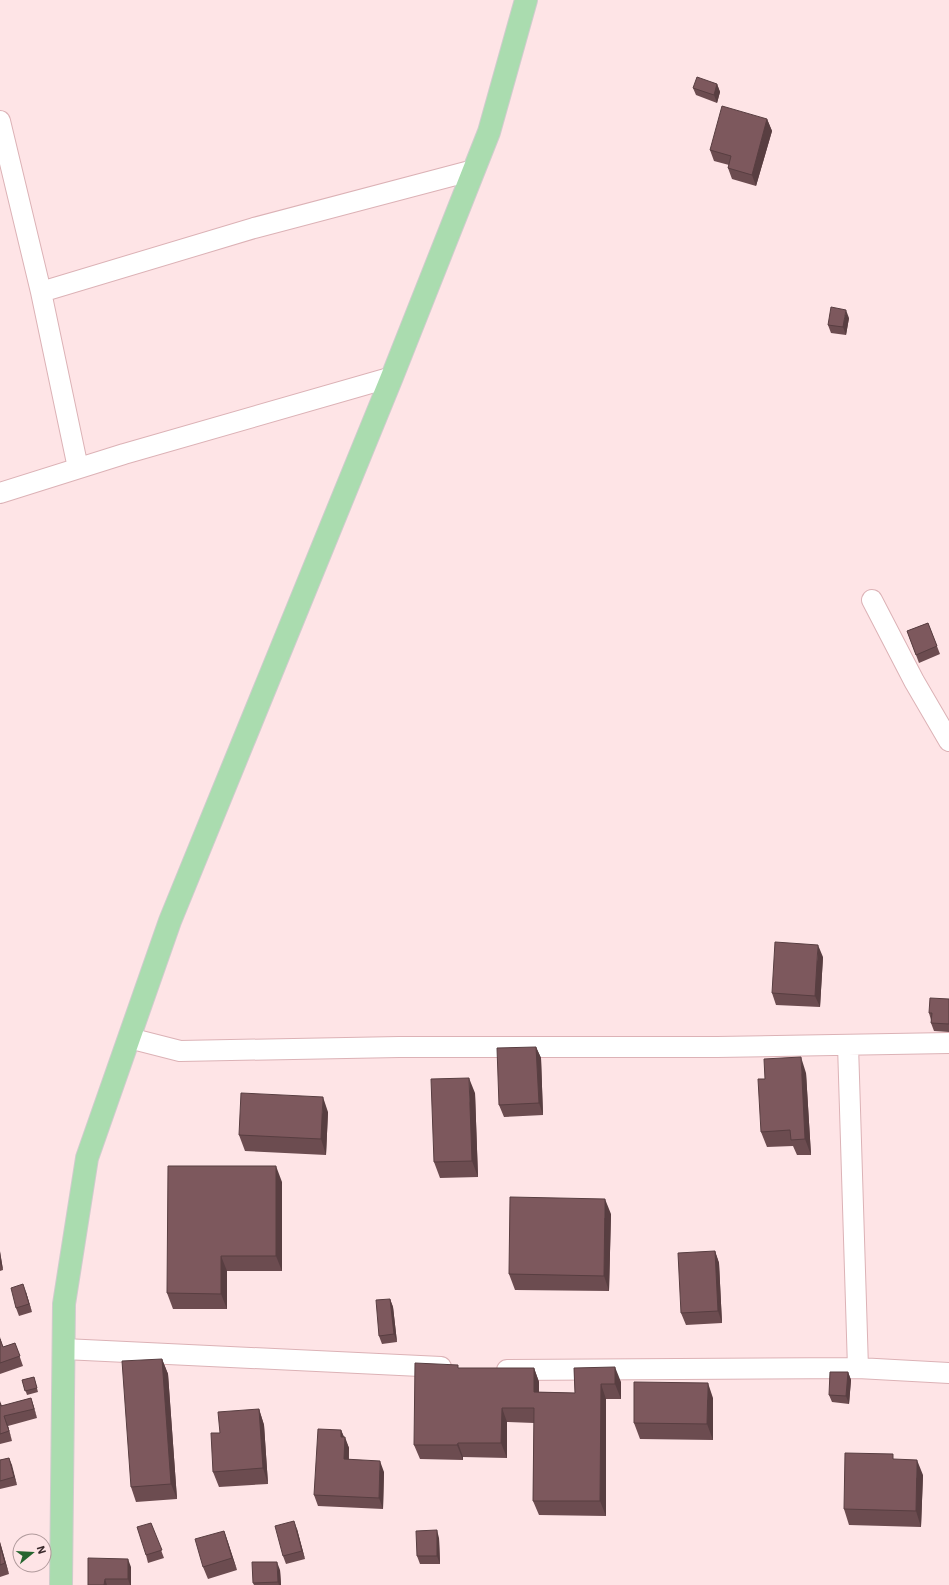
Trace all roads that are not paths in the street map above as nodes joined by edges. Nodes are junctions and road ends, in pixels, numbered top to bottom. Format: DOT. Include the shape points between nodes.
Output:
graph roads {
  1 [pos="526,0"];
  2 [pos="0,121"];
  3 [pos="474,170"];
  4 [pos="41,292"];
  5 [pos="392,377"];
  6 [pos="78,468"];
  7 [pos="0,493"];
  8 [pos="872,600"];
  9 [pos="949,741"];
  10 [pos="130,1038"];
  11 [pos="949,1044"];
  12 [pos="848,1045"];
  13 [pos="64,1349"];
  14 [pos="462,1368"];
  15 [pos="858,1368"];
  16 [pos="486,1369"];
  17 [pos="949,1373"];
  18 [pos="61,1585"];
  1 -- 3 [label="main road" via="489,132"];
  2 -- 4 [label="street"];
  3 -- 4 [label="street" via="254,228"];
  3 -- 5 [label="main road"];
  4 -- 6 [label="street"];
  5 -- 6 [label="street"];
  5 -- 10 [label="main road" via="170,921"];
  6 -- 7 [label="street"];
  8 -- 9 [label="street"];
  10 -- 12 [label="street" via="180,1051 399,1047"];
  10 -- 13 [label="main road" via="88,1158 64,1304"];
  11 -- 12 [label="street"];
  12 -- 15 [label="street"];
  13 -- 14 [label="street"];
  13 -- 18 [label="main road"];
  15 -- 16 [label="street" via="526,1371"];
  15 -- 17 [label="street"];
}
